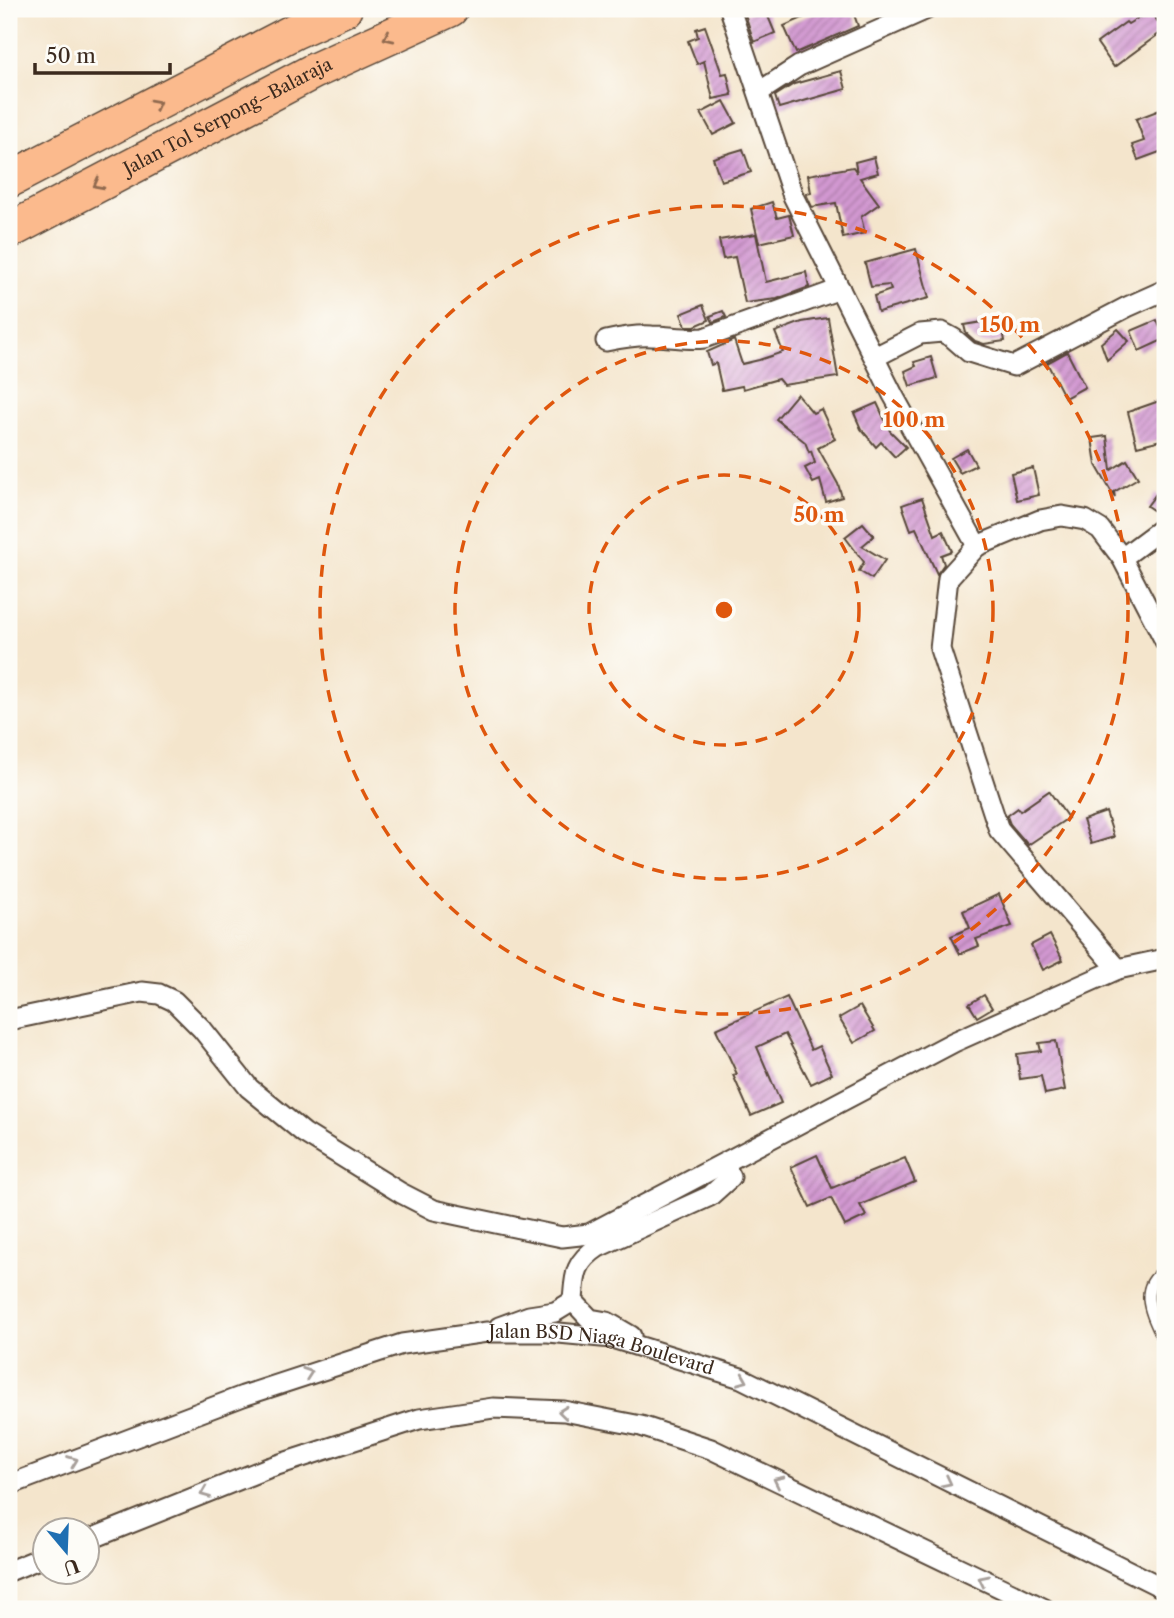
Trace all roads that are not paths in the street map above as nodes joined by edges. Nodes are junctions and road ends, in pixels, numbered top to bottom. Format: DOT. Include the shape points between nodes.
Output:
graph roads {
  1 [pos="344,9"];
  2 [pos="450,9"];
  3 [pos="730,9"];
  4 [pos="927,9"];
  5 [pos="759,92"];
  6 [pos="9,180"];
  7 [pos="9,231"];
  8 [pos="840,289"];
  9 [pos="1165,289"];
  10 [pos="606,341"];
  11 [pos="875,356"];
  12 [pos="1165,526"];
  13 [pos="977,546"];
  14 [pos="1122,558"];
  15 [pos="1165,640"];
  16 [pos="1165,959"];
  17 [pos="1118,969"];
  18 [pos="9,1020"];
  19 [pos="724,1164"];
  20 [pos="1165,1270"];
  21 [pos="573,1301"];
  22 [pos="488,1332"];
  23 [pos="1165,1344"];
  24 [pos="659,1352"];
  25 [pos="9,1485"];
  26 [pos="102,1533"];
  27 [pos="32,1562"];
  28 [pos="9,1571"];
  29 [pos="1165,1589"];
  30 [pos="1045,1609"];
  6 -- 1 [label="highway, one-way"];
  2 -- 7 [label="highway, Jalan Tol Serpong–Balaraja, one-way" via="314,71"];
  3 -- 5 [label="street"];
  4 -- 5 [label="street" via="799,66"];
  5 -- 8 [label="street" via="793,196"];
  8 -- 10 [label="street" via="704,338 635,336"];
  8 -- 11 [label="street"];
  9 -- 11 [label="street" via="1014,366 969,352 942,332 920,334"];
  11 -- 13 [label="street"];
  12 -- 14 [label="street"];
  13 -- 14 [label="street" via="1040,520 1062,516 1085,520 1100,529"];
  13 -- 17 [label="street" via="948,578 940,649 999,830"];
  14 -- 15 [label="street"];
  16 -- 17 [label="street"];
  17 -- 19 [label="street" via="954,1042"];
  18 -- 19 [label="street" via="142,992 159,994 174,1001 202,1030 249,1088 304,1133 379,1181 433,1210 562,1237 589,1234"];
  19 -- 21 [label="street" via="732,1177 710,1196 585,1255 576,1269"];
  20 -- 23 [label="lane" via="1147,1293"];
  21 -- 22 [label="street" via="555,1312 529,1315"];
  21 -- 24 [label="street" via="590,1319 607,1322"];
  22 -- 24 [label="street, Jalan BSD Niaga Boulevard" via="612,1338"];
  25 -- 22 [label="street, Jalan BSD Niaga Boulevard, one-way" via="320,1369 402,1344"];
  24 -- 29 [label="street, Jalan BSD Niaga Boulevard, one-way" via="741,1378"];
  30 -- 26 [label="street, one-way" via="711,1449 640,1426 564,1411 493,1408 419,1419 268,1468"];
  27 -- 28 [label="street"];
}
